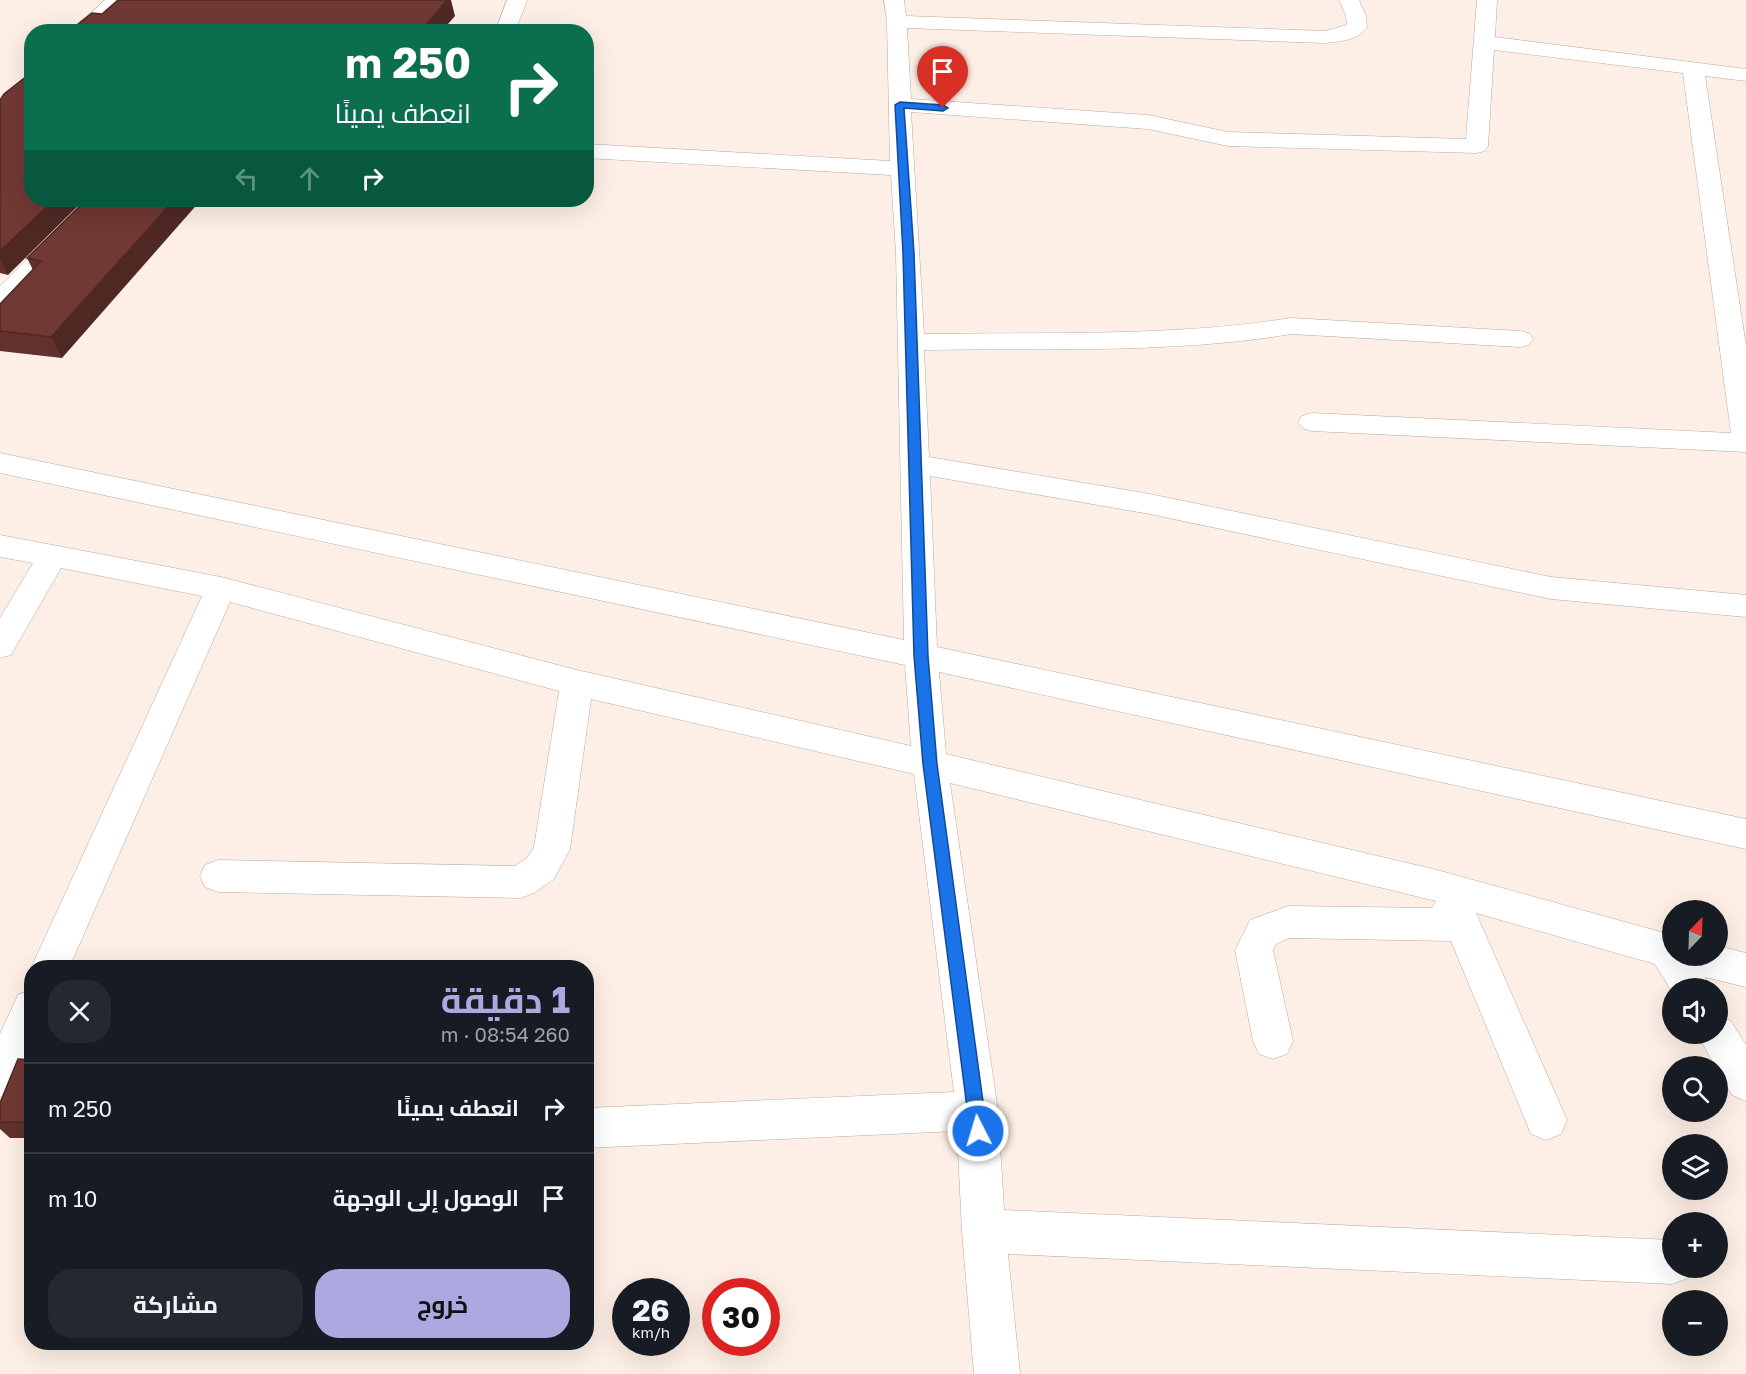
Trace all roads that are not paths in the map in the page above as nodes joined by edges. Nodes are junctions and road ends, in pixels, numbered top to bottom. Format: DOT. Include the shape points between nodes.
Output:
graph roads {
  1 [pos="117,0"];
  2 [pos="517,0"];
  3 [pos="1349,0"];
  4 [pos="1487,0"];
  5 [pos="896,11"];
  6 [pos="89,24"];
  7 [pos="508,24"];
  8 [pos="1484,42"];
  9 [pos="1693,68"];
  10 [pos="1746,75"];
  11 [pos="900,105"];
  12 [pos="594,150"];
  13 [pos="902,169"];
  14 [pos="81,219"];
  15 [pos="0,300"];
  16 [pos="1520,339"];
  17 [pos="911,342"];
  18 [pos="1312,422"];
  19 [pos="1746,441"];
  20 [pos="0,463"];
  21 [pos="915,464"];
  22 [pos="0,546"];
  23 [pos="53,555"];
  24 [pos="221,588"];
  25 [pos="1746,606"];
  26 [pos="0,646"];
  27 [pos="921,656"];
  28 [pos="577,682"];
  29 [pos="930,764"];
  30 [pos="1746,834"];
  31 [pos="218,876"];
  32 [pos="1437,886"];
  33 [pos="1462,925"];
  34 [pos="1662,949"];
  35 [pos="54,960"];
  36 [pos="1728,966"];
  37 [pos="1746,970"];
  38 [pos="24,1026"];
  39 [pos="1273,1041"];
  40 [pos="1724,1044"];
  41 [pos="0,1078"];
  42 [pos="1746,1082"];
  43 [pos="977,1111"];
  44 [pos="1546,1120"];
  45 [pos="594,1128"];
  46 [pos="984,1231"];
  47 [pos="1662,1262"];
  48 [pos="997,1374"];
  1 -- 6 [label="street"];
  2 -- 7 [label="street"];
  3 -- 5 [label="street" via="1356,27 1348,33 1325,37"];
  4 -- 8 [label="street"];
  5 -- 11 [label="street"];
  8 -- 9 [label="street"];
  8 -- 11 [label="street" via="1477,146 1228,139 1148,122"];
  9 -- 10 [label="street"];
  9 -- 19 [label="street"];
  11 -- 13 [label="street"];
  12 -- 13 [label="street"];
  13 -- 17 [label="street"];
  14 -- 15 [label="street"];
  16 -- 17 [label="street" via="1291,326 1154,338"];
  17 -- 21 [label="street"];
  18 -- 19 [label="street"];
  20 -- 27 [label="street"];
  21 -- 25 [label="street" via="1150,504 1551,588"];
  21 -- 27 [label="street"];
  22 -- 23 [label="street"];
  23 -- 24 [label="street"];
  23 -- 26 [label="street"];
  24 -- 28 [label="street"];
  24 -- 35 [label="street"];
  27 -- 29 [label="street"];
  27 -- 30 [label="street"];
  28 -- 29 [label="street"];
  28 -- 31 [label="street" via="552,849 541,868 521,882"];
  29 -- 32 [label="street"];
  29 -- 43 [label="street"];
  32 -- 33 [label="street"];
  32 -- 34 [label="street"];
  33 -- 39 [label="street" via="1288,922 1263,932 1254,951"];
  33 -- 44 [label="street"];
  36 -- 37 [label="street"];
  38 -- 41 [label="street"];
  40 -- 42 [label="street"];
  43 -- 45 [label="street"];
  43 -- 46 [label="street"];
  46 -- 47 [label="street"];
  46 -- 48 [label="street"];
}
